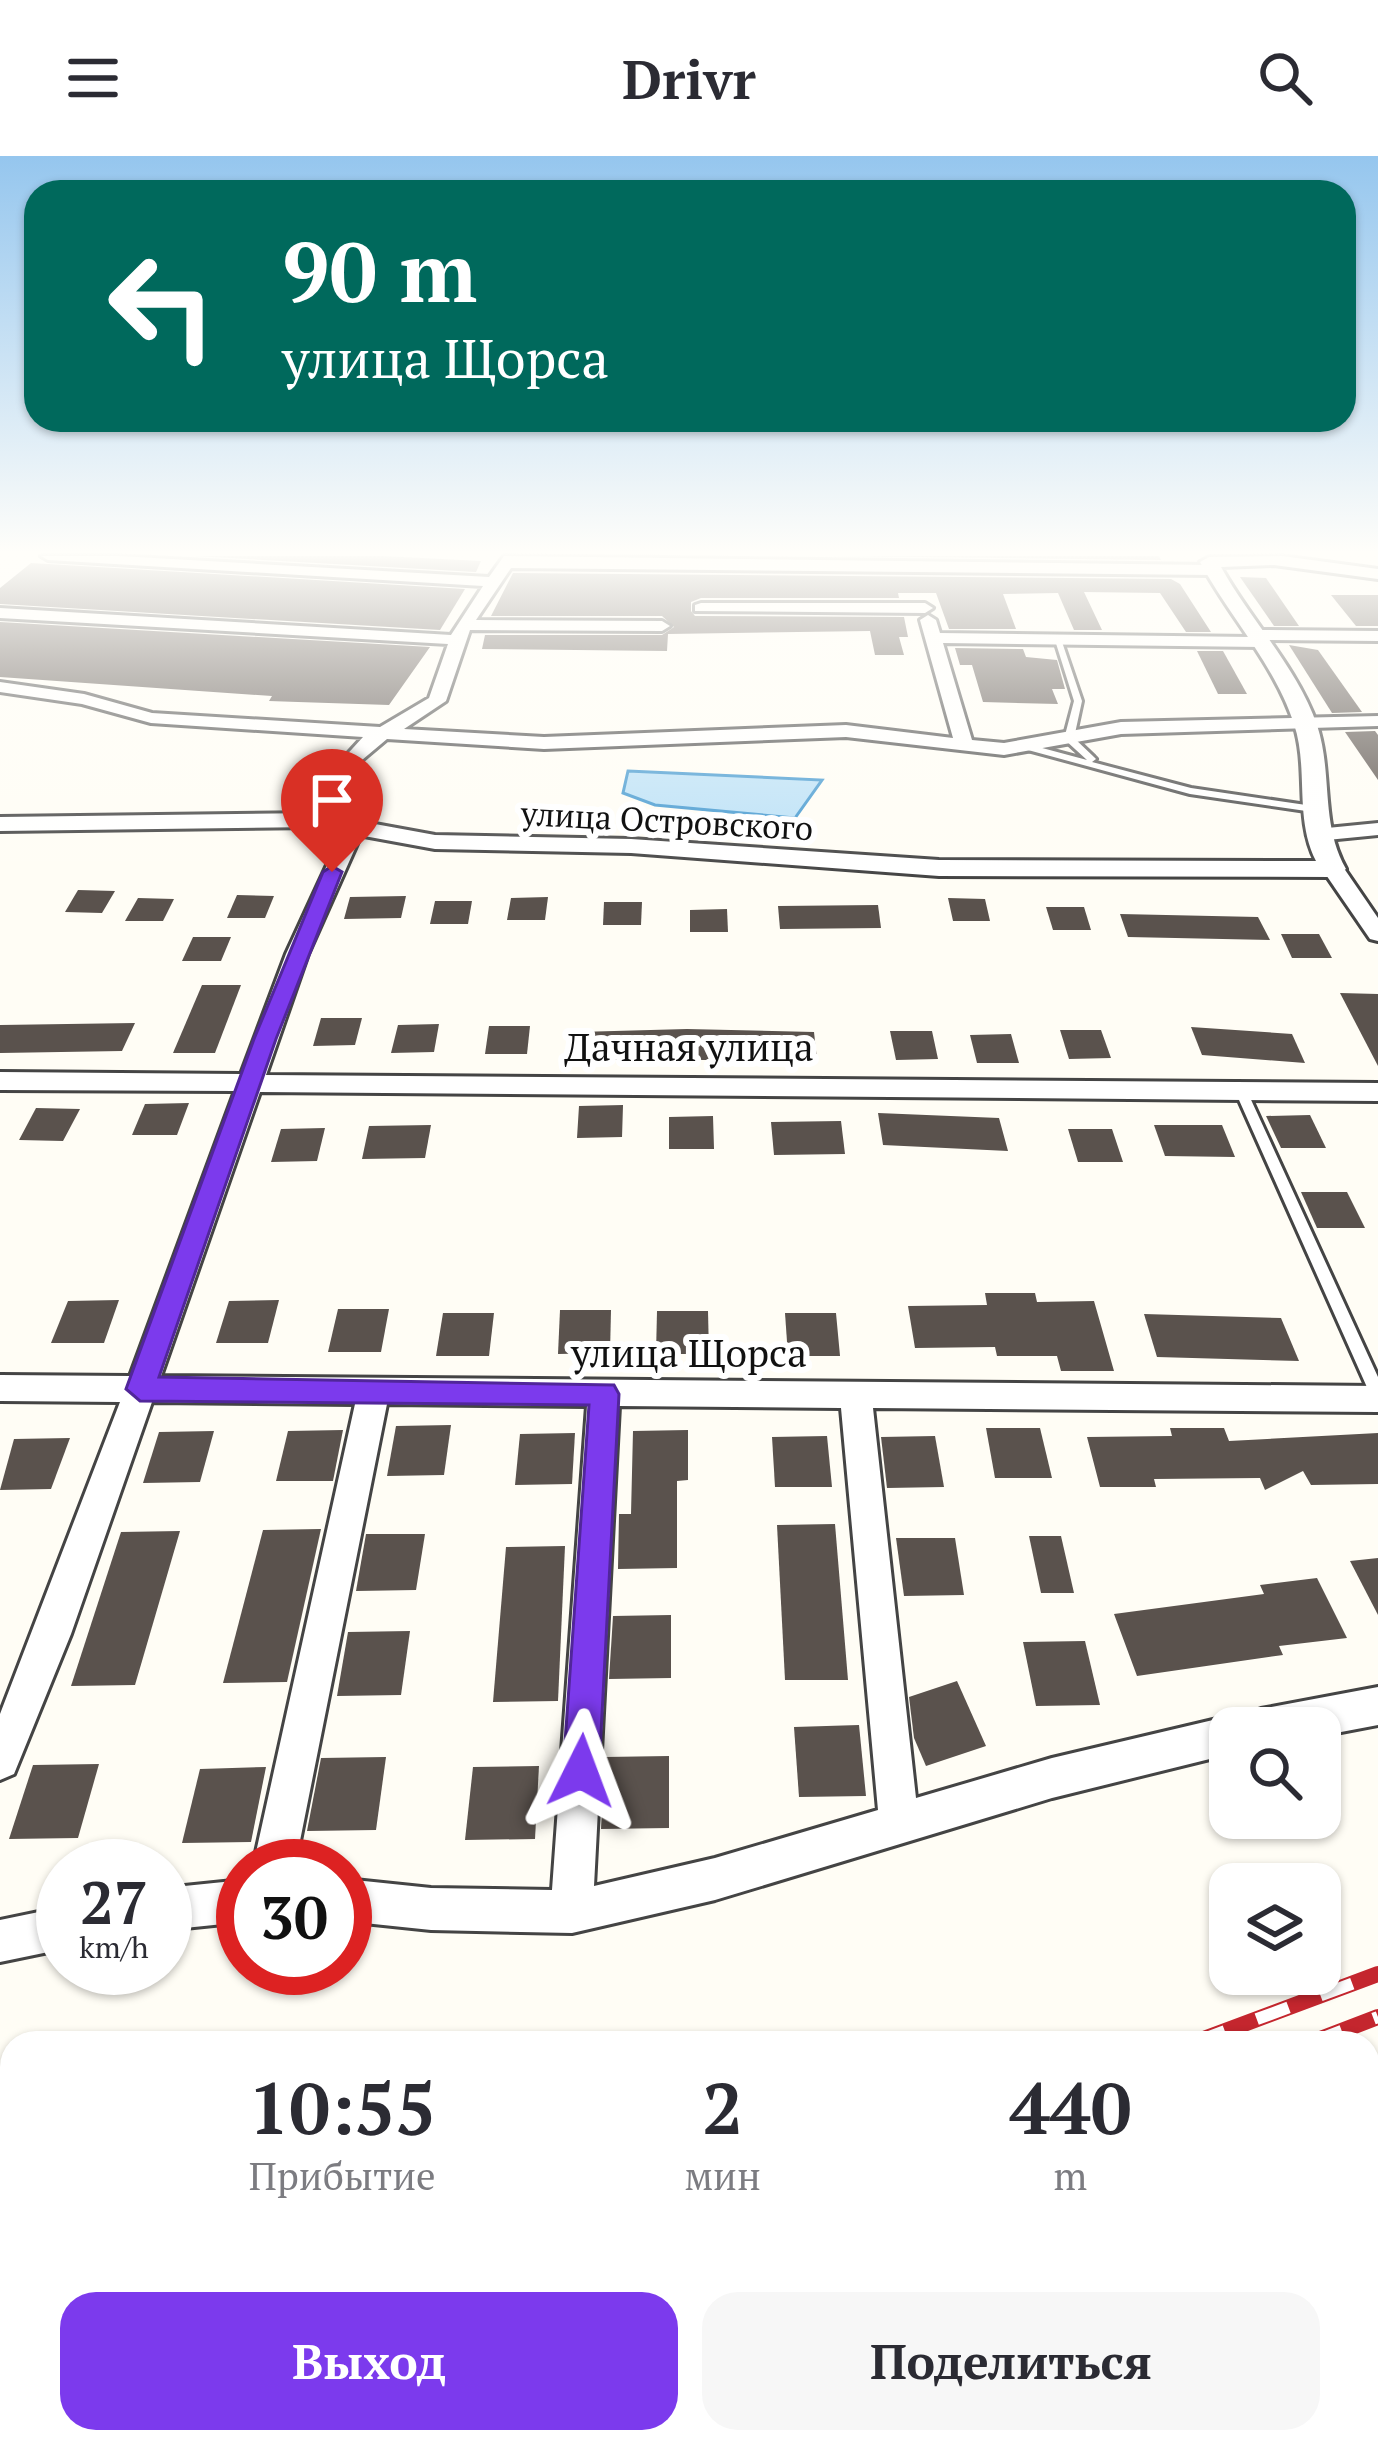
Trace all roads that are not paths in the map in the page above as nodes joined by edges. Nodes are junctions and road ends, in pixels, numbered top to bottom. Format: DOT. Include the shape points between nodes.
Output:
graph roads {
  1 [pos="450,663"];
  2 [pos="939,663"];
  3 [pos="1065,663"];
  4 [pos="1273,663"];
  5 [pos="0,687"];
  6 [pos="1304,720"];
  7 [pos="1378,722"];
  8 [pos="391,730"];
  9 [pos="1069,739"];
  10 [pos="964,747"];
  11 [pos="1030,748"];
  12 [pos="1103,766"];
  13 [pos="1313,809"];
  14 [pos="0,824"];
  15 [pos="355,826"];
  16 [pos="1372,832"];
  17 [pos="1316,836"];
  18 [pos="1333,869"];
  19 [pos="1378,934"];
  20 [pos="0,1081"];
  21 [pos="249,1082"];
  22 [pos="1241,1091"];
  23 [pos="1378,1092"];
  24 [pos="0,1388"];
  25 [pos="140,1389"];
  26 [pos="374,1391"];
  27 [pos="604,1394"];
  28 [pos="856,1395"];
  29 [pos="1378,1397"];
  30 [pos="1378,1706"];
  31 [pos="1341,1713"];
  32 [pos="1209,1740"];
  33 [pos="0,1760"];
  34 [pos="899,1824"];
  35 [pos="280,1839"];
  36 [pos="372,1902"];
  37 [pos="572,1912"];
  38 [pos="36,1934"];
  39 [pos="0,1941"];
  1 -- 8 [label="street" via="437,700"];
  2 -- 10 [label="street"];
  3 -- 9 [label="lane" via="1078,701"];
  4 -- 6 [label="street"];
  5 -- 8 [label="street" via="152,718"];
  6 -- 7 [label="street"];
  6 -- 9 [label="street" via="1100,730"];
  6 -- 13 [label="street"];
  8 -- 10 [label="street" via="544,743 845,731"];
  8 -- 15 [label="street" via="352,760"];
  9 -- 11 [label="street"];
  9 -- 12 [label="lane"];
  10 -- 11 [label="street"];
  11 -- 12 [label="lane"];
  12 -- 13 [label="lane" via="1190,791"];
  13 -- 17 [label="street"];
  14 -- 15 [label="street, улица Островского" via="267,819"];
  15 -- 18 [label="street, улица Островского" via="448,843 631,846 939,868"];
  15 -- 21 [label="street"];
  16 -- 17 [label="street"];
  17 -- 18 [label="street"];
  18 -- 19 [label="street"];
  20 -- 21 [label="street, Дачная улица"];
  21 -- 22 [label="street, Дачная улица"];
  21 -- 25 [label="street"];
  22 -- 23 [label="street, Дачная улица"];
  22 -- 29 [label="lane"];
  24 -- 25 [label="street, улица Щорса"];
  25 -- 26 [label="street, улица Щорса"];
  25 -- 33 [label="street"];
  26 -- 27 [label="street, улица Щорса"];
  26 -- 35 [label="street"];
  27 -- 28 [label="street, улица Щорса"];
  27 -- 37 [label="street"];
  28 -- 29 [label="street, улица Щорса"];
  28 -- 34 [label="street"];
  30 -- 31 [label="street"];
  32 -- 34 [label="street"];
  34 -- 37 [label="street" via="715,1880"];
  36 -- 37 [label="street"];
  38 -- 39 [label="street"];
}
